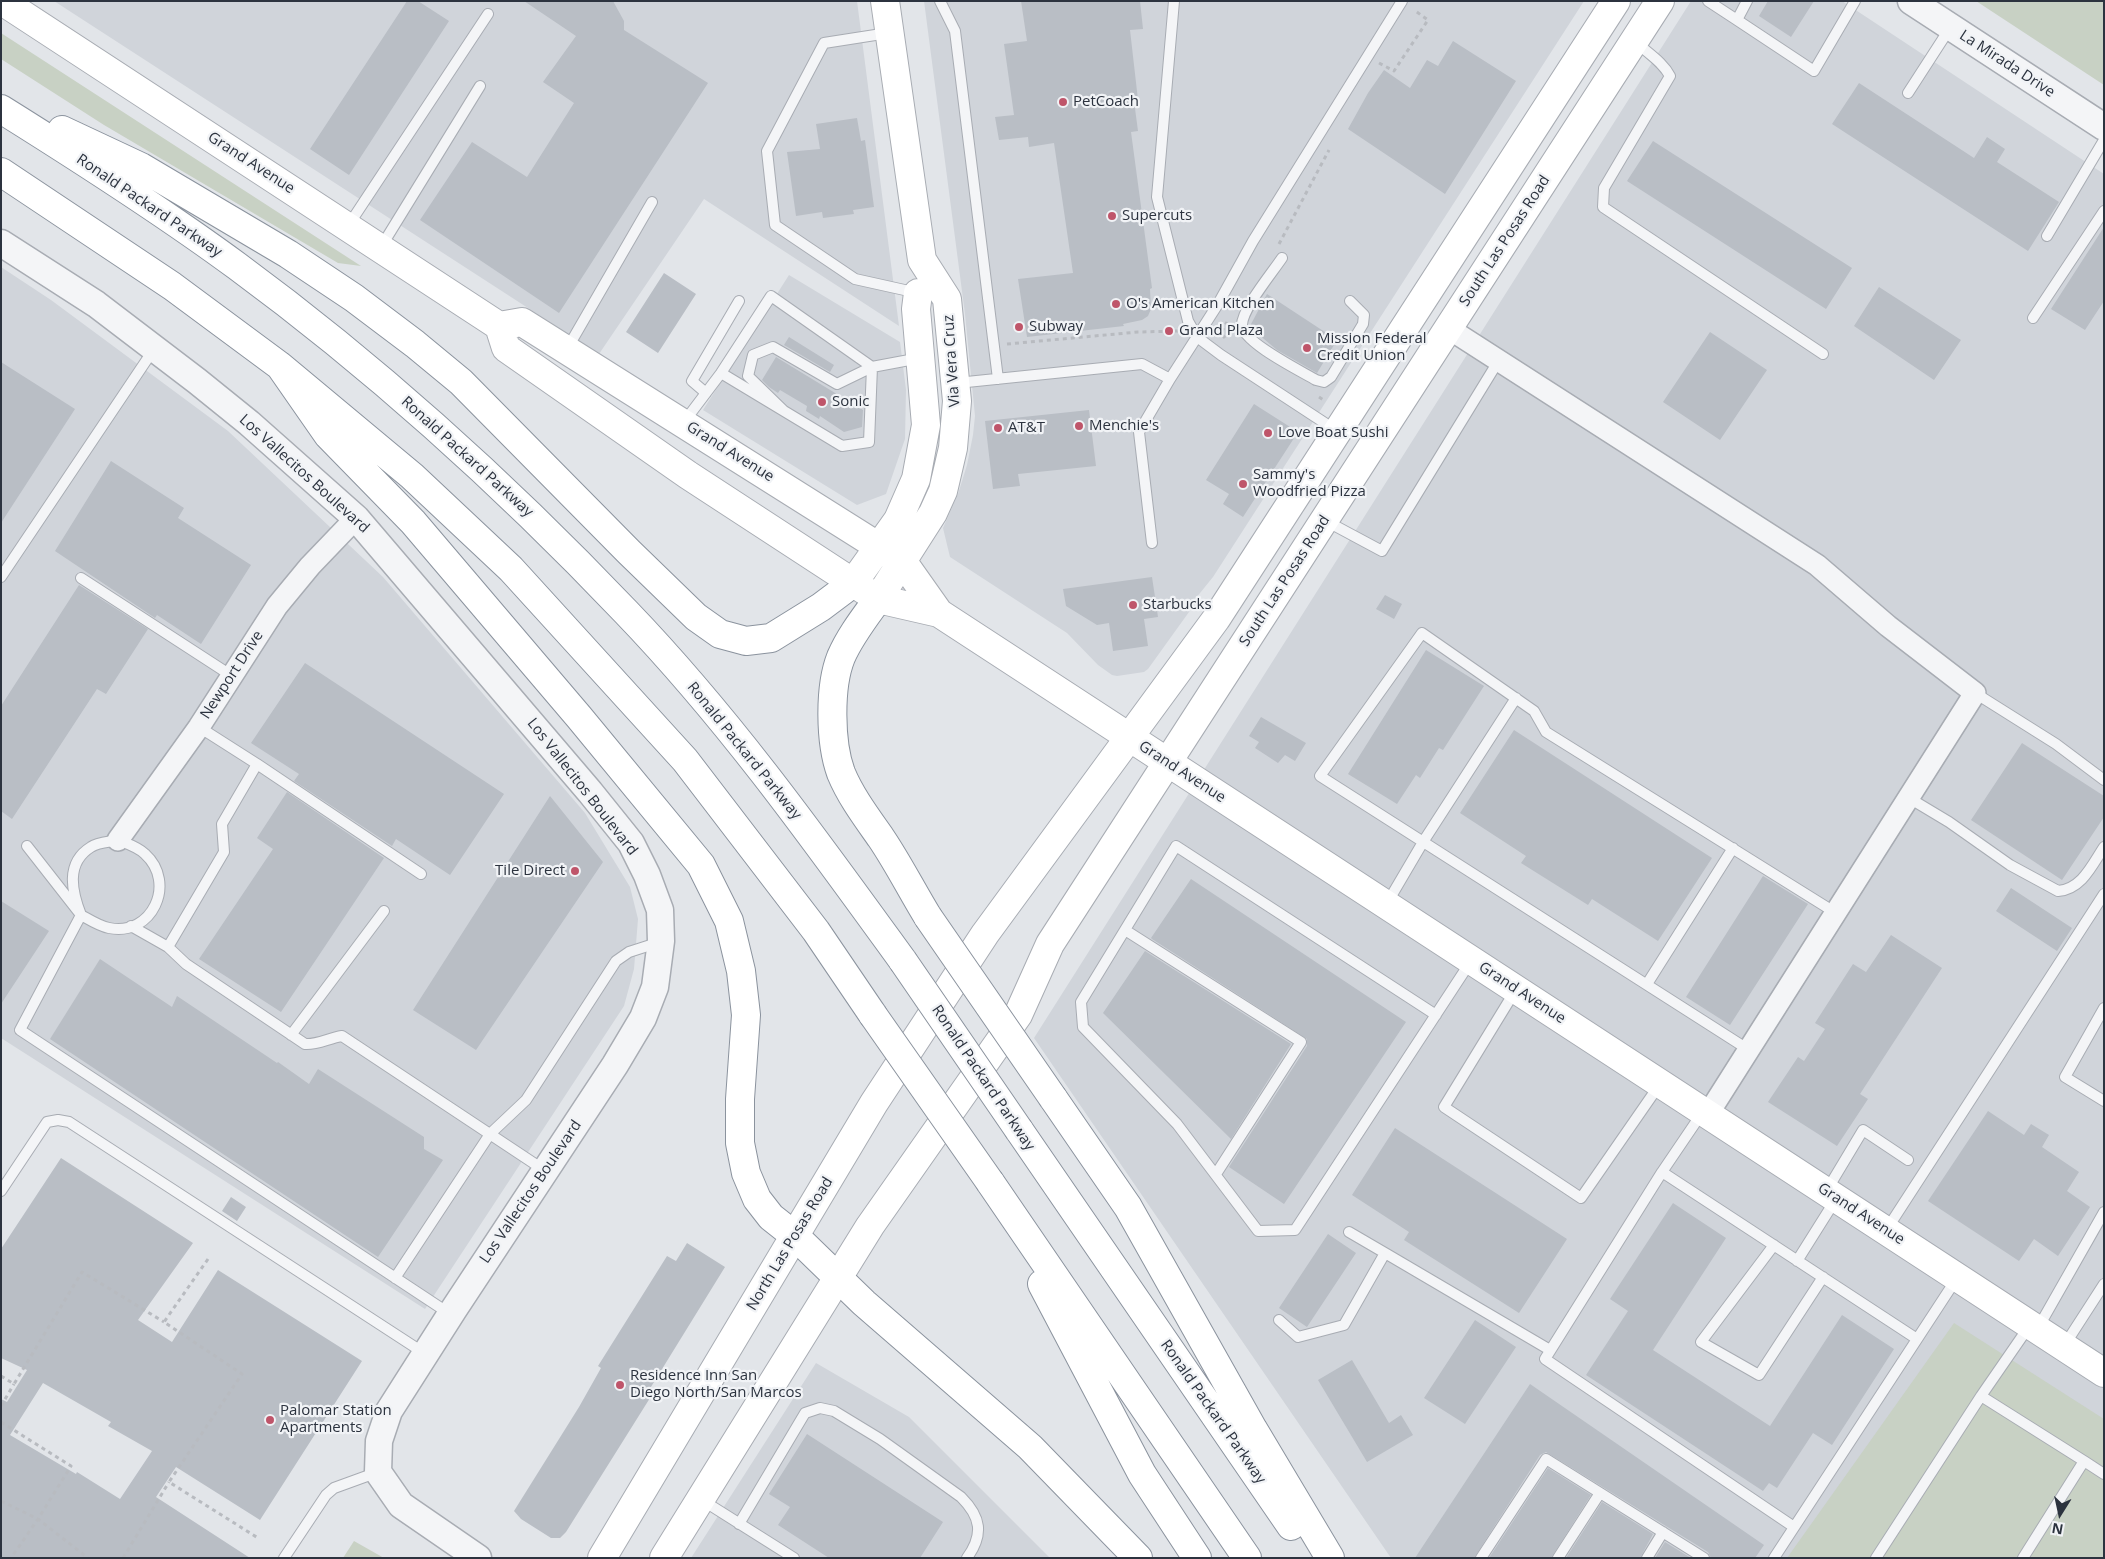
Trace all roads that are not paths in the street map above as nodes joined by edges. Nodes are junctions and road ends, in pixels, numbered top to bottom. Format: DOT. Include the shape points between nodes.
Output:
graph roads {
  1 [pos="2,1"];
  2 [pos="885,1"];
  3 [pos="940,1"];
  4 [pos="1174,1"];
  5 [pos="1402,1"];
  6 [pos="1616,1"];
  7 [pos="1660,1"];
  8 [pos="1708,1"];
  9 [pos="1748,1"];
  10 [pos="1855,1"];
  11 [pos="1911,1"];
  12 [pos="488,14"];
  13 [pos="1737,20"];
  14 [pos="1950,27"];
  15 [pos="889,33"];
  16 [pos="1635,40"];
  17 [pos="480,86"];
  18 [pos="1908,93"];
  19 [pos="1,102"];
  20 [pos="1,109"];
  21 [pos="2104,128"];
  22 [pos="2104,140"];
  23 [pos="1,172"];
  24 [pos="652,202"];
  25 [pos="2104,211"];
  26 [pos="348,227"];
  27 [pos="2047,236"];
  28 [pos="1,242"];
  29 [pos="380,248"];
  30 [pos="1282,258"];
  31 [pos="922,260"];
  32 [pos="918,292"];
  33 [pos="739,301"];
  34 [pos="1350,301"];
  35 [pos="2033,318"];
  36 [pos="499,326"];
  37 [pos="1448,328"];
  38 [pos="1197,333"];
  39 [pos="155,349"];
  40 [pos="567,350"];
  41 [pos="1824,354"];
  42 [pos="921,358"];
  43 [pos="1499,360"];
  44 [pos="280,366"];
  45 [pos="872,367"];
  46 [pos="721,373"];
  47 [pos="998,378"];
  48 [pos="1170,379"];
  49 [pos="956,383"];
  50 [pos="706,393"];
  51 [pos="574,396"];
  52 [pos="784,411"];
  53 [pos="683,423"];
  54 [pos="1337,431"];
  55 [pos="356,518"];
  56 [pos="1325,520"];
  57 [pos="1152,543"];
  58 [pos="880,547"];
  59 [pos="903,562"];
  60 [pos="1,577"];
  61 [pos="81,578"];
  62 [pos="853,583"];
  63 [pos="878,599"];
  64 [pos="939,613"];
  65 [pos="232,676"];
  66 [pos="1975,693"];
  67 [pos="1516,698"];
  68 [pos="199,726"];
  69 [pos="1128,738"];
  70 [pos="1167,763"];
  71 [pos="257,764"];
  72 [pos="2104,780"];
  73 [pos="1909,798"];
  74 [pos="118,840"];
  75 [pos="1424,842"];
  76 [pos="27,846"];
  77 [pos="2104,847"];
  78 [pos="1733,848"];
  79 [pos="421,874"];
  80 [pos="2104,894"];
  81 [pos="1386,905"];
  82 [pos="2100,907"];
  83 [pos="384,911"];
  84 [pos="1836,913"];
  85 [pos="81,915"];
  86 [pos="131,926"];
  87 [pos="1125,930"];
  88 [pos="661,941"];
  89 [pos="168,947"];
  90 [pos="1472,961"];
  91 [pos="1647,984"];
  92 [pos="1516,989"];
  93 [pos="2104,1008"];
  94 [pos="1436,1014"];
  95 [pos="291,1035"];
  96 [pos="1749,1050"];
  97 [pos="1660,1083"];
  98 [pos="2104,1101"];
  99 [pos="1706,1112"];
  100 [pos="490,1134"];
  101 [pos="1908,1160"];
  102 [pos="545,1170"];
  103 [pos="1662,1172"];
  104 [pos="1216,1174"];
  105 [pos="990,1182"];
  106 [pos="1,1191"];
  107 [pos="1832,1194"];
  108 [pos="2104,1212"];
  109 [pos="1886,1230"];
  110 [pos="1349,1232"];
  111 [pos="795,1236"];
  112 [pos="1774,1245"];
  113 [pos="1385,1253"];
  114 [pos="1797,1260"];
  115 [pos="837,1277"];
  116 [pos="1958,1277"];
  117 [pos="396,1278"];
  118 [pos="1822,1278"];
  119 [pos="2104,1284"];
  120 [pos="450,1314"];
  121 [pos="1279,1320"];
  122 [pos="2034,1327"];
  123 [pos="1917,1340"];
  124 [pos="2064,1346"];
  125 [pos="1550,1350"];
  126 [pos="425,1354"];
  127 [pos="2104,1373"];
  128 [pos="1981,1396"];
  129 [pos="2084,1461"];
  130 [pos="378,1472"];
  131 [pos="2104,1474"];
  132 [pos="1600,1493"];
  133 [pos="701,1500"];
  134 [pos="739,1524"];
  135 [pos="1794,1527"];
  136 [pos="1664,1532"];
  137 [pos="284,1558"];
  138 [pos="478,1558"];
  139 [pos="602,1558"];
  140 [pos="664,1558"];
  141 [pos="794,1558"];
  142 [pos="967,1558"];
  143 [pos="1138,1558"];
  144 [pos="1197,1558"];
  145 [pos="1247,1558"];
  146 [pos="1313,1558"];
  147 [pos="1330,1558"];
  148 [pos="1481,1558"];
  149 [pos="1558,1558"];
  150 [pos="1647,1558"];
  151 [pos="1704,1558"];
  152 [pos="1774,1558"];
  153 [pos="1876,1558"];
  154 [pos="2023,1558"];
  1 -- 26 [label="main road, Grand Avenue"];
  2 -- 15 [label="main road, Via Vera Cruz"];
  3 -- 47 [label="lane" via="955,31"];
  4 -- 38 [label="lane" via="1158,197 1188,321"];
  5 -- 38 [label="lane"];
  6 -- 54 [label="main road"];
  7 -- 16 [label="main road, South Las Posas Road"];
  8 -- 13 [label="lane"];
  9 -- 13 [label="lane"];
  10 -- 13 [label="lane" via="1814,71"];
  11 -- 14 [label="street, La Mirada Drive"];
  12 -- 26 [label="lane"];
  14 -- 18 [label="lane"];
  14 -- 21 [label="street, La Mirada Drive"];
  15 -- 31 [label="main road, Via Vera Cruz"];
  15 -- 32 [label="lane" via="824,42 767,151 775,225 855,279"];
  16 -- 37 [label="main road, South Las Posas Road"];
  16 -- 41 [label="lane" via="1665,66 1670,76 1604,188 1603,208"];
  17 -- 29 [label="lane"];
  19 -- 62 [label="main road, Via Vera Cruz" via="141,167 288,254 362,304 461,382 635,559 696,617 720,634 746,642 771,638"];
  20 -- 146 [label="main road, Ronald Packard Parkway, bridge" via="133,193 237,266 335,341 443,433 628,613 797,814 903,962"];
  22 -- 27 [label="lane"];
  23 -- 44 [label="main road" via="172,286"];
  24 -- 40 [label="lane"];
  25 -- 35 [label="lane"];
  26 -- 29 [label="main road, Grand Avenue"];
  28 -- 39 [label="street, Los Vallecitos Boulevard" via="96,304"];
  29 -- 36 [label="main road, Grand Avenue"];
  30 -- 34 [label="lane" via="1246,313 1242,325 1245,335 1257,345 1324,382 1331,377 1363,324 1364,315"];
  31 -- 32 [label="street, Via Vera Cruz"];
  31 -- 49 [label="main road, Via Vera Cruz" via="946,299"];
  32 -- 42 [label="main road, Via Vera Cruz" via="916,309"];
  33 -- 50 [label="lane" via="692,381"];
  36 -- 40 [label="main road, Grand Avenue" via="522,322"];
  36 -- 51 [label="main road, Grand Avenue" via="506,348"];
  37 -- 43 [label="street"];
  37 -- 56 [label="main road, South Las Posas Road"];
  38 -- 48 [label="lane"];
  38 -- 54 [label="lane" via="1221,355"];
  39 -- 55 [label="street, Los Vallecitos Boulevard" via="249,423"];
  39 -- 60 [label="lane"];
  40 -- 53 [label="main road, Grand Avenue"];
  42 -- 45 [label="lane"];
  42 -- 58 [label="main road, Via Vera Cruz" via="926,425 916,479 898,520"];
  43 -- 56 [label="lane" via="1382,551"];
  43 -- 66 [label="street" via="1817,565 1888,626"];
  44 -- 105 [label="main road, bridge" via="412,476 511,569 685,760 816,931"];
  44 -- 111 [label="main road" via="328,435 413,522 701,865 729,921 741,971 746,1015 740,1143 746,1173 757,1199 771,1217"];
  45 -- 46 [label="lane" via="771,296"];
  45 -- 52 [label="lane" via="869,442 842,446"];
  45 -- 52 [label="lane" via="837,384 773,347 753,355 748,376"];
  46 -- 50 [label="lane"];
  46 -- 52 [label="lane"];
  47 -- 48 [label="lane" via="1142,364"];
  47 -- 49 [label="lane"];
  48 -- 57 [label="lane" via="1139,432"];
  49 -- 59 [label="main road, Via Vera Cruz" via="953,448 943,490"];
  50 -- 53 [label="lane"];
  51 -- 53 [label="main road" via="606,402 666,432 680,429"];
  51 -- 62 [label="main road, Grand Avenue"];
  53 -- 58 [label="main road, Grand Avenue"];
  54 -- 69 [label="main road" via="1216,619"];
  55 -- 65 [label="street, Newport Drive" via="310,566 278,606"];
  55 -- 88 [label="street, Los Vallecitos Boulevard" via="631,843 648,875 660,910"];
  56 -- 70 [label="main road, South Las Posas Road"];
  58 -- 59 [label="main road, Grand Avenue"];
  58 -- 62 [label="main road, Via Vera Cruz"];
  59 -- 63 [label="main road, Via Vera Cruz"];
  59 -- 64 [label="main road, Grand Avenue"];
  61 -- 65 [label="lane"];
  62 -- 63 [label="main road, Grand Avenue"];
  63 -- 64 [label="main road, Grand Avenue"];
  63 -- 147 [label="main road, Via Vera Cruz, bridge" via="841,658 834,692 833,732 841,773 928,916 1128,1207"];
  64 -- 69 [label="main road, Grand Avenue"];
  65 -- 68 [label="street, Newport Drive"];
  66 -- 72 [label="lane" via="2056,744"];
  66 -- 73 [label="street"];
  67 -- 75 [label="lane"];
  67 -- 75 [label="lane" via="1422,633 1320,776"];
  67 -- 78 [label="lane" via="1534,710 1546,732"];
  68 -- 71 [label="lane"];
  68 -- 74 [label="street, Newport Drive"];
  69 -- 70 [label="main road, Grand Avenue"];
  69 -- 111 [label="main road, North Las Posas Road" via="985,934 874,1103"];
  70 -- 81 [label="main road, Grand Avenue"];
  70 -- 115 [label="main road, South Las Posas Road" via="1050,944 1018,1015"];
  71 -- 79 [label="lane"];
  71 -- 89 [label="lane" via="222,824 224,852"];
  73 -- 77 [label="lane" via="2010,865 2058,891 2067,890 2082,880"];
  73 -- 84 [label="street"];
  74 -- 85 [label="lane" via="92,846 75,865 72,891"];
  74 -- 86 [label="lane" via="146,854 154,863 160,886 155,909 148,919"];
  75 -- 81 [label="lane"];
  75 -- 91 [label="lane"];
  76 -- 85 [label="lane"];
  78 -- 84 [label="lane"];
  78 -- 91 [label="lane"];
  80 -- 82 [label="lane"];
  81 -- 90 [label="main road, Grand Avenue"];
  82 -- 109 [label="lane"];
  83 -- 95 [label="lane"];
  84 -- 96 [label="street"];
  85 -- 86 [label="lane" via="111,929"];
  85 -- 117 [label="lane" via="20,1030"];
  86 -- 89 [label="lane"];
  87 -- 94 [label="lane" via="1176,846"];
  87 -- 104 [label="lane" via="1081,1002 1083,1027 1177,1124"];
  87 -- 104 [label="lane" via="1301,1042"];
  88 -- 100 [label="lane" via="628,952 616,961 526,1100"];
  88 -- 102 [label="street, Los Vallecitos Boulevard" via="655,987 643,1018"];
  89 -- 95 [label="lane" via="186,964"];
  90 -- 92 [label="main road, Grand Avenue"];
  90 -- 94 [label="lane"];
  91 -- 96 [label="lane"];
  92 -- 97 [label="main road, Grand Avenue"];
  92 -- 97 [label="lane" via="1444,1107 1581,1198"];
  93 -- 98 [label="lane" via="2065,1077"];
  94 -- 104 [label="lane" via="1295,1230 1258,1231"];
  95 -- 100 [label="lane" via="305,1044 342,1036"];
  96 -- 99 [label="street"];
  97 -- 99 [label="main road, Grand Avenue"];
  99 -- 103 [label="lane"];
  99 -- 107 [label="main road, Grand Avenue"];
  100 -- 102 [label="lane"];
  100 -- 117 [label="lane"];
  101 -- 107 [label="lane" via="1863,1130"];
  102 -- 120 [label="street, Los Vallecitos Boulevard"];
  103 -- 112 [label="lane"];
  103 -- 125 [label="lane"];
  105 -- 144 [label="main road" via="1142,1474"];
  105 -- 145 [label="main road"];
  106 -- 126 [label="lane" via="47,1122 69,1122"];
  107 -- 109 [label="main road, Grand Avenue"];
  107 -- 114 [label="lane"];
  108 -- 122 [label="lane"];
  109 -- 116 [label="main road, Grand Avenue"];
  110 -- 113 [label="lane"];
  111 -- 115 [label="main road"];
  111 -- 139 [label="main road, North Las Posas Road"];
  112 -- 114 [label="lane"];
  112 -- 118 [label="lane" via="1701,1342 1759,1375"];
  113 -- 121 [label="lane" via="1344,1325 1298,1336"];
  113 -- 125 [label="lane"];
  114 -- 118 [label="lane"];
  115 -- 133 [label="main road"];
  115 -- 143 [label="main road" via="1030,1447"];
  116 -- 122 [label="main road, Grand Avenue"];
  116 -- 123 [label="lane"];
  117 -- 120 [label="lane"];
  118 -- 123 [label="lane"];
  119 -- 124 [label="lane"];
  120 -- 126 [label="street, Los Vallecitos Boulevard"];
  122 -- 124 [label="main road, Grand Avenue"];
  122 -- 128 [label="lane"];
  123 -- 135 [label="lane"];
  124 -- 127 [label="main road, Grand Avenue"];
  125 -- 135 [label="lane" via="1545,1359"];
  126 -- 130 [label="street, Los Vallecitos Boulevard" via="389,1411 379,1441"];
  128 -- 129 [label="lane"];
  128 -- 153 [label="lane"];
  129 -- 131 [label="lane"];
  129 -- 154 [label="lane"];
  130 -- 137 [label="lane" via="334,1488 326,1495"];
  130 -- 138 [label="street" via="401,1505"];
  132 -- 136 [label="lane"];
  132 -- 148 [label="lane" via="1546,1458"];
  132 -- 149 [label="lane"];
  133 -- 134 [label="lane"];
  133 -- 140 [label="main road"];
  134 -- 141 [label="lane"];
  134 -- 142 [label="lane" via="805,1412 820,1408 834,1410 880,1439 972,1507 978,1520 978,1535"];
  135 -- 152 [label="lane"];
  136 -- 150 [label="lane"];
  136 -- 151 [label="lane"];
}
